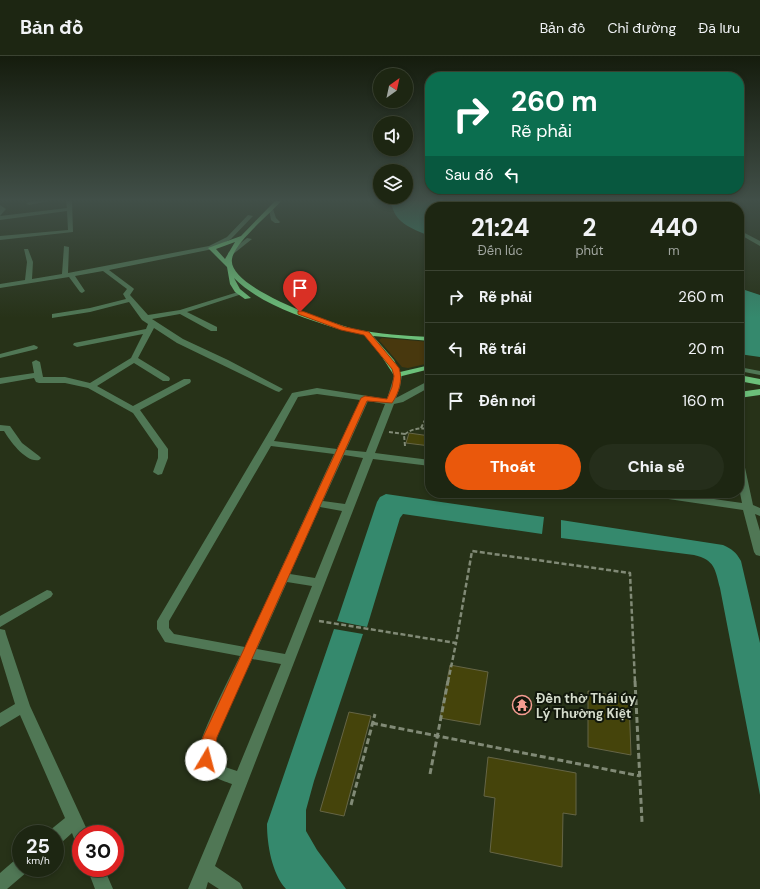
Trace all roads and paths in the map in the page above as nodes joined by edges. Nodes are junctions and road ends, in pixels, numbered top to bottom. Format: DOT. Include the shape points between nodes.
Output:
graph roads {
  1 [pos="226,240"];
  2 [pos="241,240"];
  3 [pos="245,240"];
  4 [pos="66,247"];
  5 [pos="211,248"];
  6 [pos="26,250"];
  7 [pos="229,268"];
  8 [pos="104,269"];
  9 [pos="68,275"];
  10 [pos="28,282"];
  11 [pos="0,286"];
  12 [pos="82,291"];
  13 [pos="240,293"];
  14 [pos="246,298"];
  15 [pos="130,300"];
  16 [pos="180,312"];
  17 [pos="55,316"];
  18 [pos="148,324"];
  19 [pos="214,329"];
  20 [pos="367,334"];
  21 [pos="425,339"];
  22 [pos="77,345"];
  23 [pos="34,347"];
  24 [pos="0,356"];
  25 [pos="134,359"];
  26 [pos="36,362"];
  27 [pos="425,368"];
  28 [pos="744,370"];
  29 [pos="760,372"];
  30 [pos="37,375"];
  31 [pos="398,376"];
  32 [pos="166,379"];
  33 [pos="744,379"];
  34 [pos="0,381"];
  35 [pos="187,382"];
  36 [pos="760,382"];
  37 [pos="91,386"];
  38 [pos="425,386"];
  39 [pos="279,389"];
  40 [pos="760,392"];
  41 [pos="744,394"];
  42 [pos="365,398"];
  43 [pos="390,402"];
  44 [pos="135,409"];
  45 [pos="425,420"];
  46 [pos="0,428"];
  47 [pos="421,428"];
  48 [pos="425,428"];
  49 [pos="388,432"];
  50 [pos="405,434"];
  51 [pos="268,443"];
  52 [pos="405,446"];
  53 [pos="340,452"];
  54 [pos="369,455"];
  55 [pos="36,458"];
  56 [pos="425,462"];
  57 [pos="158,472"];
  58 [pos="744,487"];
  59 [pos="684,498"];
  60 [pos="316,503"];
  61 [pos="748,507"];
  62 [pos="348,508"];
  63 [pos="760,512"];
  64 [pos="760,552"];
  65 [pos="283,577"];
  66 [pos="319,583"];
  67 [pos="47,594"];
  68 [pos="319,621"];
  69 [pos="0,622"];
  70 [pos="0,634"];
  71 [pos="456,643"];
  72 [pos="249,652"];
  73 [pos="289,660"];
  74 [pos="23,706"];
  75 [pos="375,714"];
  76 [pos="0,721"];
  77 [pos="372,723"];
  78 [pos="438,736"];
  79 [pos="430,774"];
  80 [pos="640,776"];
  81 [pos="241,779"];
  82 [pos="351,805"];
  83 [pos="75,820"];
  84 [pos="642,822"];
  85 [pos="77,825"];
  86 [pos="64,829"];
  87 [pos="206,870"];
  88 [pos="12,874"];
  89 [pos="99,877"];
  90 [pos="0,884"];
  91 [pos="104,889"];
  92 [pos="197,889"];
  93 [pos="234,889"];
  1 -- 5 [label="street"];
  2 -- 5 [label="main road"];
  3 -- 7 [label="main road" via="230,254"];
  4 -- 9 [label="street"];
  5 -- 7 [label="main road"];
  5 -- 8 [label="street"];
  6 -- 10 [label="street" via="30,262"];
  7 -- 13 [label="main road" via="232,283"];
  7 -- 20 [label="main road" via="236,278 256,293 343,329"];
  8 -- 9 [label="street"];
  8 -- 15 [label="street" via="130,290 126,294"];
  9 -- 10 [label="street"];
  9 -- 12 [label="street"];
  10 -- 11 [label="street"];
  13 -- 14 [label="main road"];
  13 -- 16 [label="street"];
  15 -- 17 [label="street"];
  15 -- 18 [label="street"];
  16 -- 18 [label="street"];
  16 -- 19 [label="street"];
  18 -- 22 [label="street"];
  18 -- 25 [label="street"];
  18 -- 39 [label="street"];
  20 -- 21 [label="main road"];
  20 -- 31 [label="main road" via="391,362"];
  23 -- 24 [label="street"];
  25 -- 32 [label="street"];
  25 -- 37 [label="street"];
  26 -- 30 [label="street"];
  27 -- 31 [label="main road"];
  28 -- 29 [label="street"];
  30 -- 34 [label="street"];
  30 -- 37 [label="street" via="38,380 65,380"];
  31 -- 43 [label="street"];
  33 -- 36 [label="main road"];
  35 -- 44 [label="street"];
  37 -- 44 [label="street" via="130,409"];
  38 -- 43 [label="street" via="400,400"];
  40 -- 41 [label="main road"];
  42 -- 43 [label="street"];
  42 -- 51 [label="street" via="317,391 295,395"];
  42 -- 53 [label="street"];
  43 -- 54 [label="street"];
  44 -- 57 [label="street" via="163,449"];
  45 -- 47 [label="path"];
  46 -- 55 [label="street" via="7,428 18,445"];
  47 -- 48 [label="path"];
  47 -- 50 [label="path"];
  49 -- 50 [label="path"];
  50 -- 52 [label="path"];
  51 -- 53 [label="street"];
  51 -- 72 [label="street" via="163,621 163,629 170,638"];
  53 -- 54 [label="street"];
  53 -- 60 [label="street"];
  54 -- 56 [label="street"];
  54 -- 62 [label="street"];
  58 -- 61 [label="street"];
  59 -- 61 [label="street"];
  60 -- 62 [label="street"];
  60 -- 65 [label="street"];
  61 -- 63 [label="street"];
  61 -- 64 [label="street"];
  62 -- 66 [label="street"];
  65 -- 66 [label="street"];
  65 -- 72 [label="street"];
  66 -- 73 [label="street"];
  67 -- 69 [label="street"];
  68 -- 71 [label="path"];
  70 -- 74 [label="street"];
  71 -- 78 [label="path"];
  71 -- 80 [label="path" via="472,551 630,573"];
  72 -- 73 [label="street"];
  72 -- 81 [label="street" via="210,737 205,755 208,764"];
  73 -- 81 [label="street"];
  74 -- 76 [label="street"];
  74 -- 83 [label="street"];
  75 -- 77 [label="path"];
  77 -- 78 [label="path"];
  77 -- 82 [label="path"];
  78 -- 79 [label="path"];
  78 -- 80 [label="path"];
  80 -- 84 [label="path"];
  81 -- 87 [label="street"];
  83 -- 85 [label="street"];
  83 -- 86 [label="street"];
  87 -- 92 [label="street"];
  87 -- 93 [label="street"];
  88 -- 90 [label="street"];
  89 -- 91 [label="street"];
}
